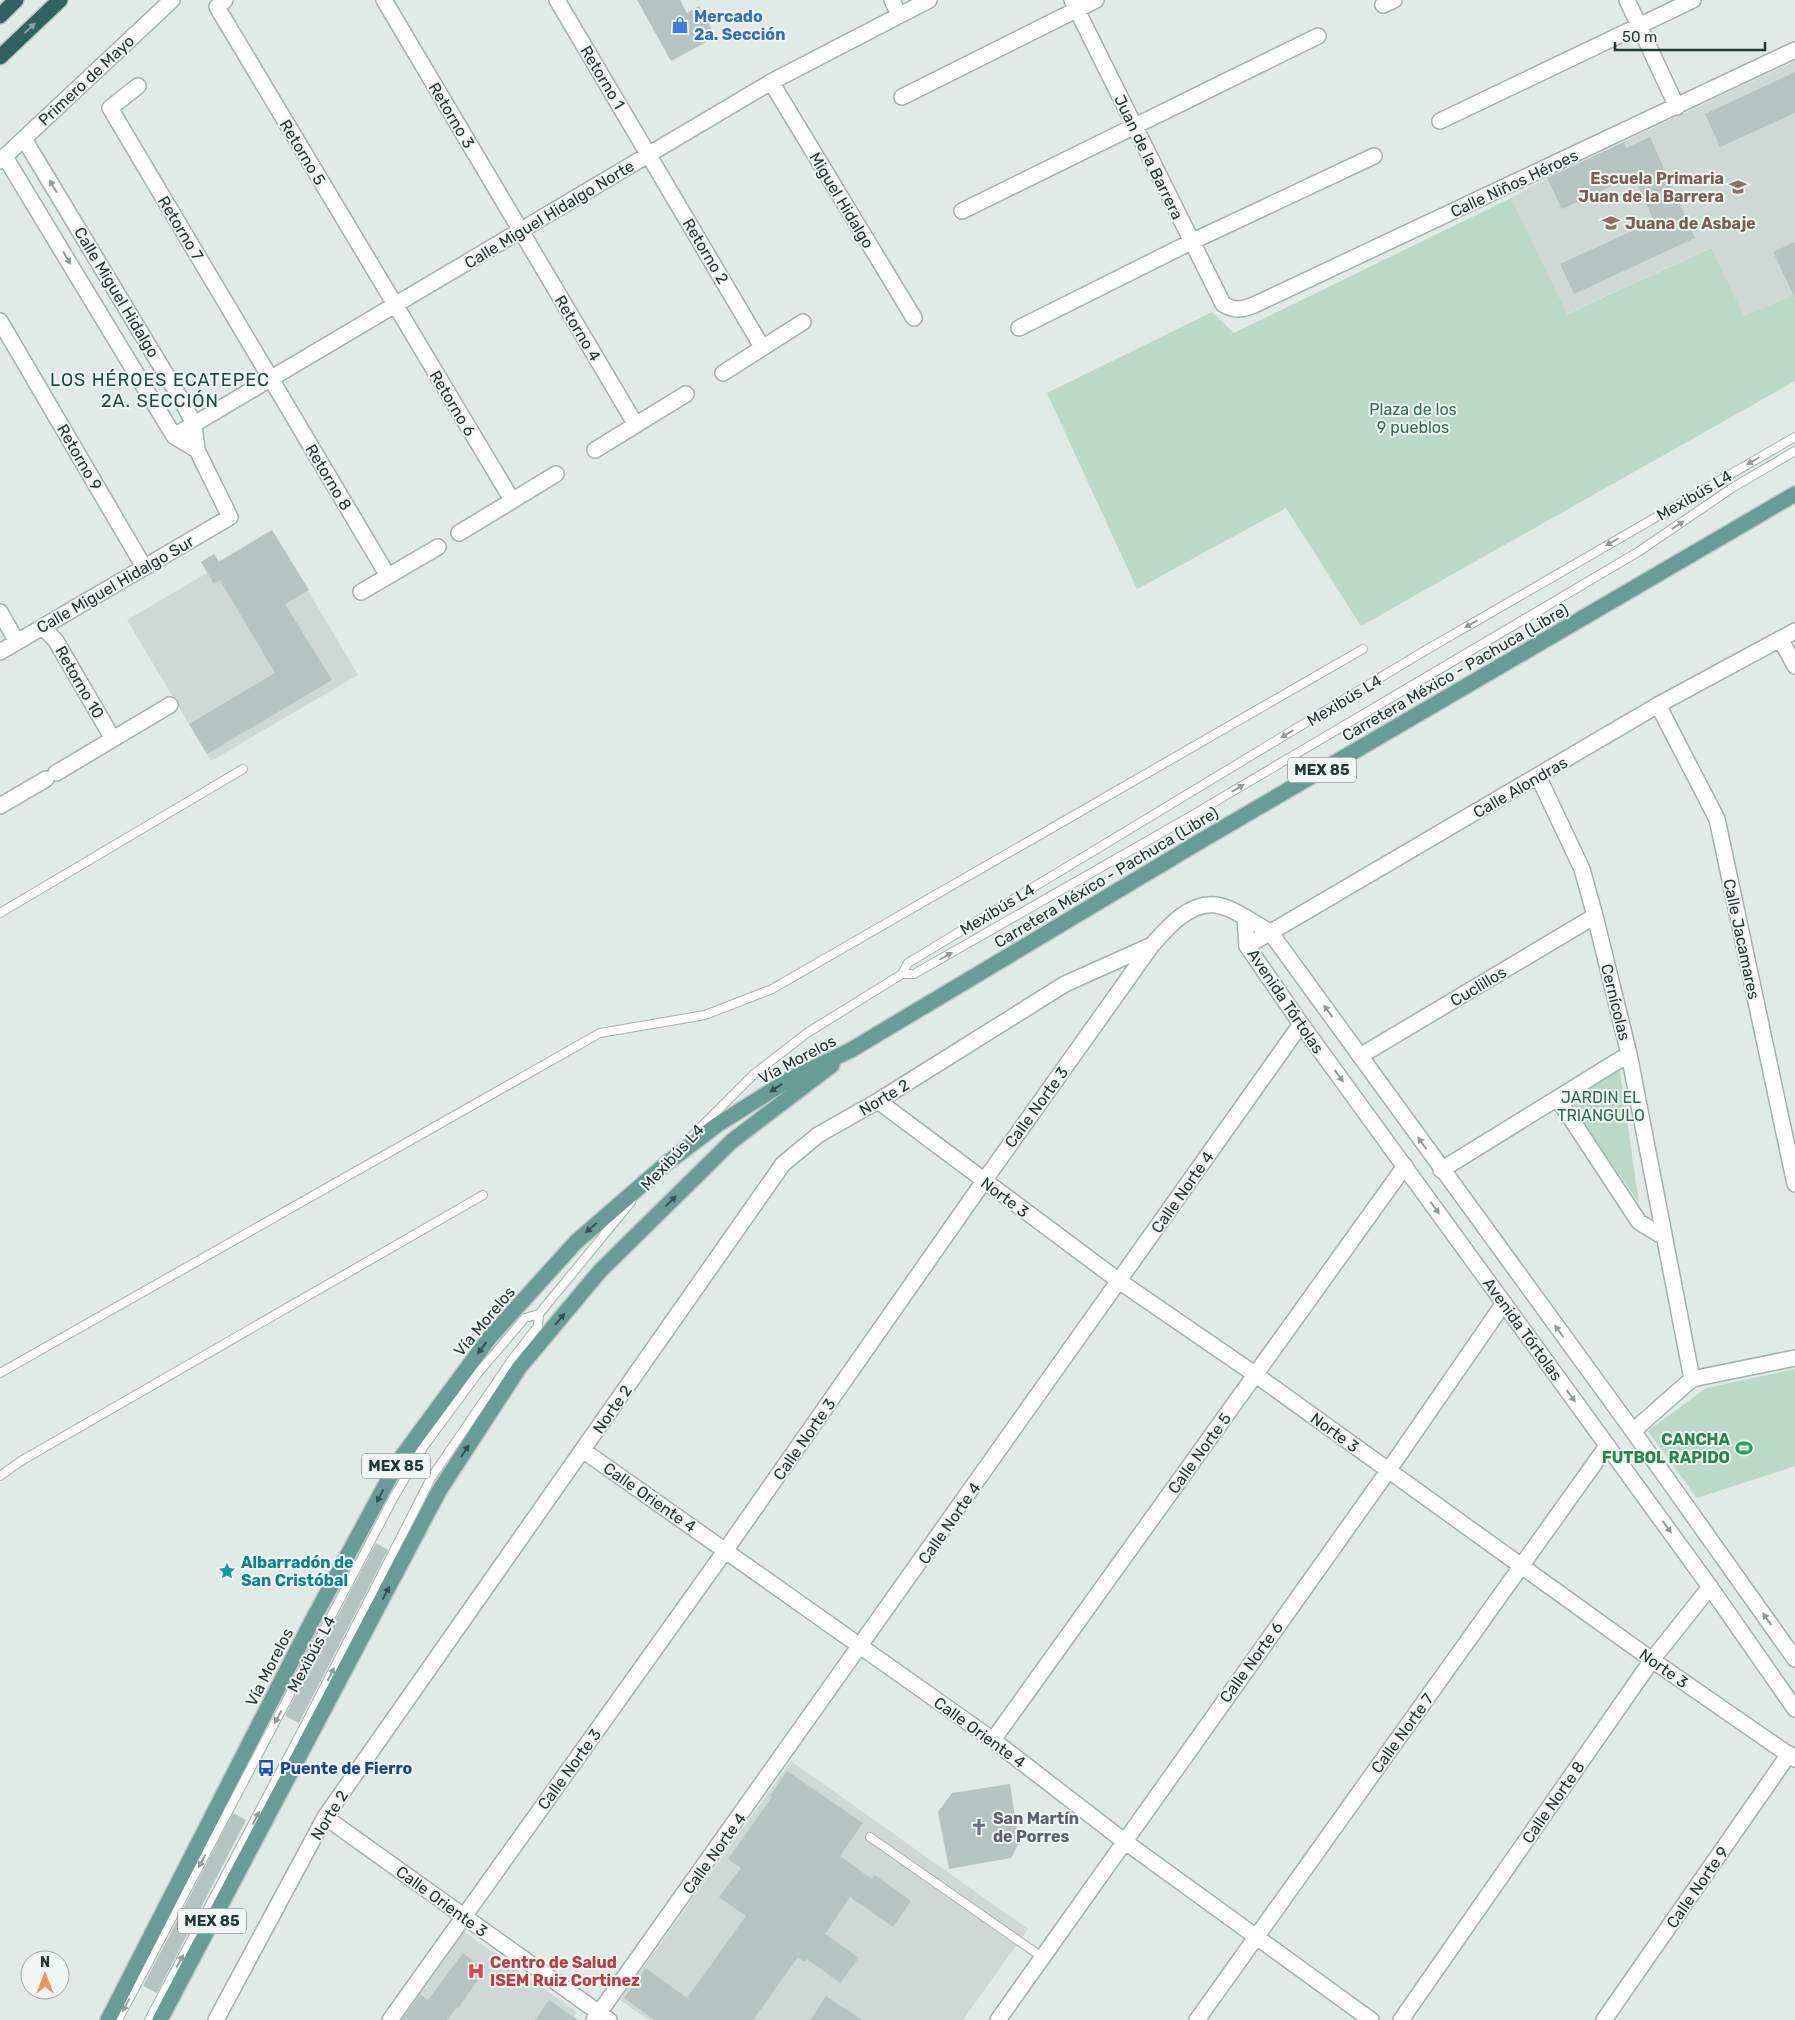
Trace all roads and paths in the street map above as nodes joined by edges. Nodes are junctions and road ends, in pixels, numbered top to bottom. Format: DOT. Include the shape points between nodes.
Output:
graph roads {
  1 [pos="16,0"];
  2 [pos="60,0"];
  3 [pos="172,0"];
  4 [pos="225,0"];
  5 [pos="384,0"];
  6 [pos="557,0"];
  7 [pos="892,0"];
  8 [pos="929,0"];
  9 [pos="1096,0"];
  10 [pos="1627,0"];
  11 [pos="1693,0"];
  12 [pos="1074,5"];
  13 [pos="899,15"];
  14 [pos="0,16"];
  15 [pos="1640,26"];
  16 [pos="1318,36"];
  17 [pos="1795,50"];
  18 [pos="0,57"];
  19 [pos="771,82"];
  20 [pos="138,86"];
  21 [pos="902,97"];
  22 [pos="1677,107"];
  23 [pos="1440,121"];
  24 [pos="1134,126"];
  25 [pos="24,139"];
  26 [pos="649,155"];
  27 [pos="1374,156"];
  28 [pos="2,159"];
  29 [pos="962,211"];
  30 [pos="70,214"];
  31 [pos="48,227"];
  32 [pos="520,230"];
  33 [pos="1192,242"];
  34 [pos="394,305"];
  35 [pos="1231,309"];
  36 [pos="914,318"];
  37 [pos="0,321"];
  38 [pos="803,322"];
  39 [pos="1019,328"];
  40 [pos="762,347"];
  41 [pos="722,373"];
  42 [pos="270,379"];
  43 [pos="686,394"];
  44 [pos="194,424"];
  45 [pos="636,425"];
  46 [pos="174,436"];
  47 [pos="1795,437"];
  48 [pos="197,450"];
  49 [pos="595,450"];
  50 [pos="1795,452"];
  51 [pos="556,474"];
  52 [pos="1795,494"];
  53 [pos="512,500"];
  54 [pos="230,517"];
  55 [pos="459,533"];
  56 [pos="438,547"];
  57 [pos="144,567"];
  58 [pos="388,576"];
  59 [pos="361,592"];
  60 [pos="0,612"];
  61 [pos="43,627"];
  62 [pos="1795,632"];
  63 [pos="1781,640"];
  64 [pos="17,642"];
  65 [pos="1363,649"];
  66 [pos="0,652"];
  67 [pos="1795,666"];
  68 [pos="170,706"];
  69 [pos="1658,706"];
  70 [pos="113,739"];
  71 [pos="243,769"];
  72 [pos="1538,776"];
  73 [pos="0,806"];
  74 [pos="0,912"];
  75 [pos="1595,916"];
  76 [pos="1244,917"];
  77 [pos="1270,932"];
  78 [pos="1152,945"];
  79 [pos="1247,946"];
  80 [pos="902,974"];
  81 [pos="1301,1024"];
  82 [pos="851,1050"];
  83 [pos="1629,1054"];
  84 [pos="1360,1056"];
  85 [pos="1558,1099"];
  86 [pos="878,1101"];
  87 [pos="667,1163"];
  88 [pos="1405,1166"];
  89 [pos="1442,1170"];
  90 [pos="984,1181"];
  91 [pos="1795,1184"];
  92 [pos="483,1195"];
  93 [pos="1664,1237"];
  94 [pos="1119,1281"];
  95 [pos="1504,1303"];
  96 [pos="539,1314"];
  97 [pos="1795,1358"];
  98 [pos="0,1373"];
  99 [pos="1256,1375"];
  100 [pos="1692,1379"];
  101 [pos="1633,1431"];
  102 [pos="1607,1446"];
  103 [pos="584,1450"];
  104 [pos="1388,1471"];
  105 [pos="0,1476"];
  106 [pos="725,1551"];
  107 [pos="1522,1567"];
  108 [pos="1710,1587"];
  109 [pos="861,1647"];
  110 [pos="1795,1659"];
  111 [pos="1652,1660"];
  112 [pos="1795,1709"];
  113 [pos="993,1740"];
  114 [pos="1792,1757"];
  115 [pos="325,1817"];
  116 [pos="870,1837"];
  117 [pos="1124,1841"];
  118 [pos="464,1916"];
  119 [pos="1256,1936"];
  120 [pos="1042,1957"];
  121 [pos="601,2018"];
  122 [pos="108,2020"];
  123 [pos="118,2020"];
  124 [pos="149,2020"];
  125 [pos="160,2020"];
  126 [pos="216,2020"];
  127 [pos="390,2020"];
  128 [pos="998,2020"];
  129 [pos="1197,2020"];
  130 [pos="1371,2020"];
  131 [pos="1401,2020"];
  132 [pos="1604,2020"];
  1 -- 14 [label="highway"];
  18 -- 2 [label="highway, one-way"];
  3 -- 25 [label="street, Primero de Mayo"];
  4 -- 34 [label="street, Retorno 5" via="218,7"];
  5 -- 32 [label="street, Retorno 3"];
  6 -- 26 [label="street, Retorno 1"];
  7 -- 13 [label="street"];
  8 -- 13 [label="street, Calle Miguel Hidalgo Norte"];
  9 -- 12 [label="street"];
  10 -- 15 [label="street"];
  11 -- 15 [label="street"];
  12 -- 21 [label="street"];
  12 -- 24 [label="street, Juan de la Barrera"];
  13 -- 19 [label="street, Calle Miguel Hidalgo Norte"];
  15 -- 22 [label="street"];
  15 -- 23 [label="street"];
  16 -- 24 [label="street"];
  17 -- 22 [label="street, Calle Niños Héroes"];
  19 -- 26 [label="street, Calle Miguel Hidalgo Norte"];
  19 -- 36 [label="street, Miguel Hidalgo"];
  20 -- 42 [label="street, Retorno 7" via="110,108"];
  22 -- 35 [label="street, Calle Niños Héroes" via="1243,310"];
  24 -- 29 [label="street"];
  24 -- 33 [label="street, Juan de la Barrera"];
  25 -- 28 [label="street, Primero de Mayo"];
  30 -- 25 [label="street, Calle Miguel Hidalgo, one-way"];
  26 -- 32 [label="street, Calle Miguel Hidalgo Norte"];
  26 -- 40 [label="street, Retorno 2"];
  27 -- 33 [label="street"];
  28 -- 31 [label="street, Calle Miguel Hidalgo"];
  30 -- 31 [label="street"];
  30 -- 44 [label="street, Calle Miguel Hidalgo"];
  31 -- 46 [label="street, Calle Miguel Hidalgo, one-way"];
  32 -- 34 [label="street, Calle Miguel Hidalgo Norte"];
  32 -- 45 [label="street, Retorno 4"];
  33 -- 35 [label="street, Juan de la Barrera" via="1222,304"];
  33 -- 39 [label="street"];
  34 -- 42 [label="street, Calle Miguel Hidalgo Norte"];
  34 -- 53 [label="street, Retorno 6"];
  37 -- 57 [label="street, Retorno 9"];
  38 -- 40 [label="street"];
  40 -- 41 [label="street"];
  42 -- 44 [label="street, Calle Miguel Hidalgo Norte"];
  42 -- 58 [label="street, Retorno 8"];
  43 -- 45 [label="street"];
  44 -- 46 [label="street, Calle Miguel Hidalgo Norte"];
  44 -- 48 [label="street, Calle Miguel Hidalgo"];
  45 -- 49 [label="street"];
  46 -- 48 [label="street, Calle Miguel Hidalgo"];
  47 -- 80 [label="lane, Mexibús L4, one-way" via="1421,653 908,963"];
  48 -- 54 [label="street, Calle Miguel Hidalgo"];
  80 -- 50 [label="lane, Mexibús L4, one-way" via="914,974 1201,810 1638,552 1732,488"];
  51 -- 53 [label="street"];
  52 -- 82 [label="main road, Carretera México - Pachuca (Libre) / MEX 85" via="1199,842"];
  53 -- 55 [label="street"];
  54 -- 57 [label="street, Calle Miguel Hidalgo Sur"];
  56 -- 58 [label="street"];
  57 -- 61 [label="street, Calle Miguel Hidalgo Sur"];
  58 -- 59 [label="street"];
  60 -- 64 [label="street"];
  61 -- 64 [label="street, Calle Miguel Hidalgo Sur"];
  61 -- 70 [label="street, Retorno 10" via="56,641"];
  62 -- 63 [label="street, Calle Alondras"];
  63 -- 67 [label="street"];
  63 -- 69 [label="street, Calle Alondras"];
  64 -- 66 [label="street, Calle Miguel Hidalgo Sur"];
  65 -- 98 [label="lane" via="772,989 705,1015 600,1033"];
  68 -- 70 [label="street"];
  69 -- 72 [label="street, Calle Alondras"];
  69 -- 91 [label="street, Calle Jacamares" via="1717,820"];
  70 -- 73 [label="street"];
  71 -- 74 [label="lane"];
  72 -- 75 [label="street, Cernícolas" via="1582,869"];
  72 -- 77 [label="street, Calle Alondras"];
  75 -- 83 [label="street, Cernícolas"];
  75 -- 84 [label="street, Cuclillos"];
  76 -- 77 [label="street, Avenida Tórtolas"];
  76 -- 78 [label="street, Calle Norte 3" via="1215,905 1190,910"];
  76 -- 79 [label="street, Avenida Tórtolas"];
  77 -- 79 [label="street, Calle Alondras"];
  84 -- 77 [label="street, Avenida Tórtolas, one-way"];
  78 -- 86 [label="street, Norte 2" via="1066,984"];
  78 -- 90 [label="street, Calle Norte 3"];
  79 -- 81 [label="street, Avenida Tórtolas"];
  80 -- 87 [label="lane, Mexibús L4" via="807,1033 753,1075"];
  81 -- 88 [label="street, Avenida Tórtolas, one-way"];
  81 -- 94 [label="street, Calle Norte 4"];
  82 -- 87 [label="main road, Vía Morelos / MEX 85, one-way" via="790,1079 717,1125"];
  125 -- 82 [label="main road, Vía Morelos / MEX 85, one-way" via="439,1491 519,1368 600,1270 732,1141"];
  83 -- 85 [label="street"];
  83 -- 93 [label="street, Cernícolas"];
  89 -- 84 [label="street, Avenida Tórtolas, one-way"];
  85 -- 89 [label="street"];
  85 -- 93 [label="street" via="1639,1222"];
  86 -- 90 [label="street, Norte 3"];
  86 -- 103 [label="street, Norte 2" via="818,1135 783,1164"];
  87 -- 96 [label="lane, Mexibús L4"];
  87 -- 122 [label="main road, Vía Morelos / MEX 85, one-way" via="576,1242 497,1330 398,1462 311,1623"];
  88 -- 95 [label="street, Avenida Tórtolas, one-way"];
  88 -- 99 [label="street, Calle Norte 5"];
  101 -- 89 [label="street, Avenida Tórtolas, one-way"];
  90 -- 94 [label="street, Norte 3"];
  90 -- 106 [label="street, Calle Norte 3"];
  92 -- 105 [label="lane"];
  93 -- 100 [label="street, Cernícolas"];
  94 -- 99 [label="street, Norte 3"];
  94 -- 109 [label="street, Calle Norte 4"];
  95 -- 102 [label="street, Avenida Tórtolas, one-way"];
  95 -- 104 [label="street, Calle Norte 6"];
  96 -- 123 [label="lane, Mexibús L4, one-way" via="525,1318 478,1373 424,1446"];
  124 -- 96 [label="lane, Mexibús L4, one-way" via="431,1478 538,1326"];
  97 -- 100 [label="street"];
  99 -- 104 [label="street, Norte 3"];
  99 -- 113 [label="street, Calle Norte 5"];
  100 -- 101 [label="street"];
  110 -- 101 [label="street, Avenida Tórtolas, one-way"];
  102 -- 107 [label="street, Calle Norte 7"];
  102 -- 108 [label="street, Avenida Tórtolas, one-way"];
  103 -- 106 [label="street, Calle Oriente 4"];
  103 -- 115 [label="street, Norte 2"];
  104 -- 107 [label="street, Norte 3"];
  104 -- 117 [label="street, Calle Norte 6"];
  106 -- 109 [label="street, Calle Oriente 4"];
  106 -- 118 [label="street, Calle Norte 3"];
  107 -- 111 [label="street, Norte 3"];
  107 -- 119 [label="street, Calle Norte 7"];
  108 -- 111 [label="street, Calle Norte 8"];
  108 -- 112 [label="street, Avenida Tórtolas"];
  109 -- 113 [label="street, Calle Oriente 4"];
  109 -- 121 [label="street, Calle Norte 4"];
  111 -- 114 [label="street, Norte 3"];
  111 -- 131 [label="street, Calle Norte 8"];
  113 -- 117 [label="street, Calle Oriente 4"];
  114 -- 132 [label="street, Calle Norte 9"];
  115 -- 118 [label="street, Calle Oriente 3"];
  115 -- 126 [label="street, Norte 2"];
  116 -- 120 [label="lane"];
  117 -- 119 [label="street, Calle Oriente 4"];
  117 -- 120 [label="street, Calle Norte 6"];
  118 -- 121 [label="street, Calle Oriente 3"];
  118 -- 127 [label="street, Calle Norte 3"];
  119 -- 129 [label="street, Calle Norte 7"];
  119 -- 130 [label="street, Calle Oriente 4"];
  120 -- 128 [label="street, Calle Norte 6"];
}
